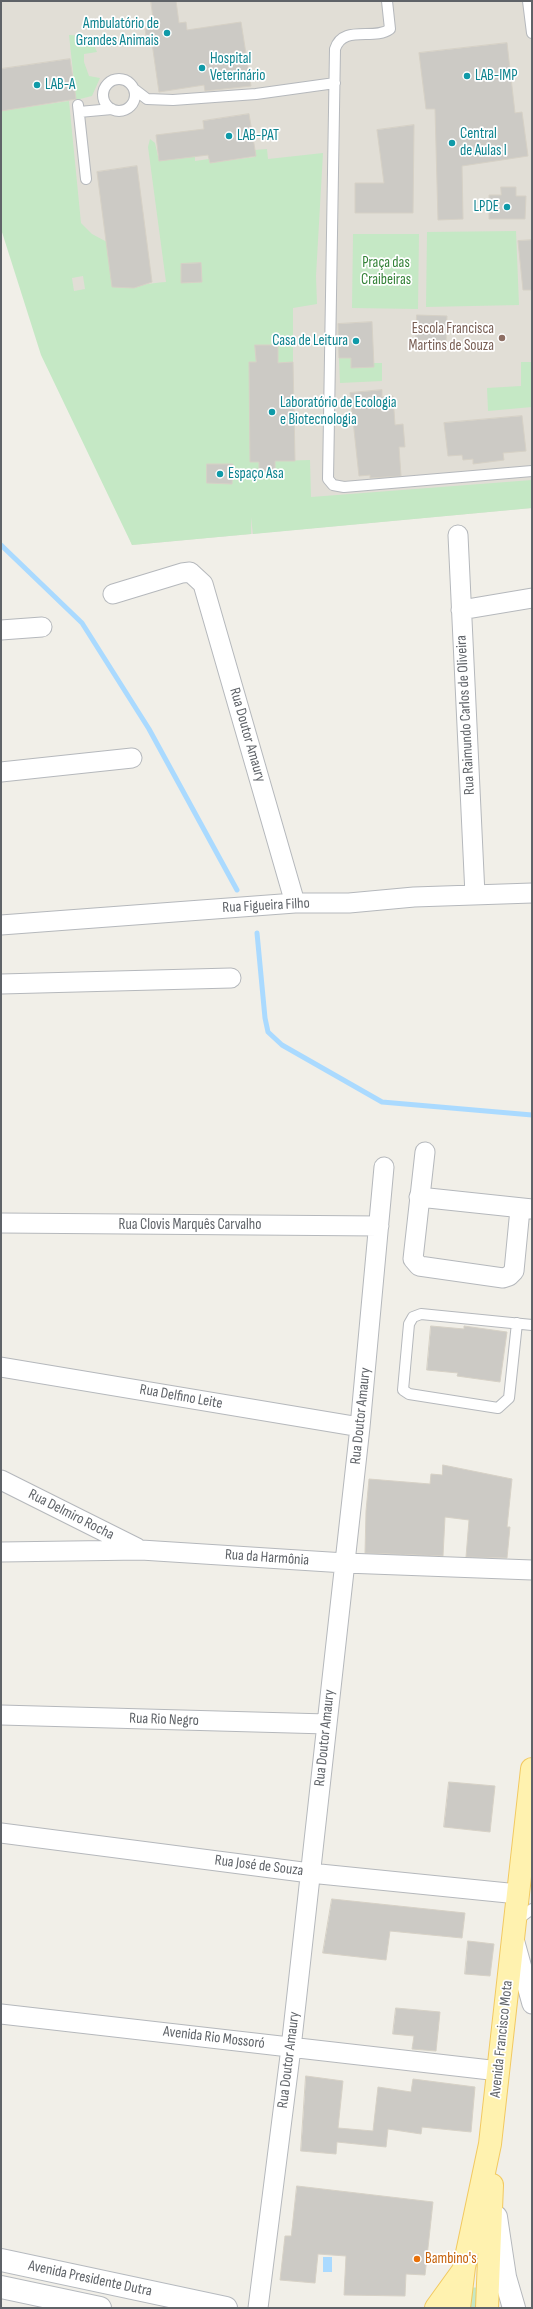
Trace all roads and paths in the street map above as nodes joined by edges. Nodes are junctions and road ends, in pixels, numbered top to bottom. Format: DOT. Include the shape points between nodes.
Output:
graph roads {
  1 [pos="386,1"];
  2 [pos="528,1"];
  3 [pos="532,33"];
  4 [pos="335,83"];
  5 [pos="134,89"];
  6 [pos="112,109"];
  7 [pos="86,179"];
  8 [pos="532,471"];
  9 [pos="458,535"];
  10 [pos="112,594"];
  11 [pos="532,598"];
  12 [pos="461,610"];
  13 [pos="42,627"];
  14 [pos="1,630"];
  15 [pos="132,758"];
  16 [pos="1,772"];
  17 [pos="532,893"];
  18 [pos="475,895"];
  19 [pos="295,903"];
  20 [pos="1,925"];
  21 [pos="231,978"];
  22 [pos="1,984"];
  23 [pos="425,1152"];
  24 [pos="384,1167"];
  25 [pos="419,1197"];
  26 [pos="526,1209"];
  27 [pos="1,1223"];
  28 [pos="379,1226"];
  29 [pos="525,1230"];
  30 [pos="517,1323"];
  31 [pos="532,1324"];
  32 [pos="1,1367"];
  33 [pos="360,1427"];
  34 [pos="1,1480"];
  35 [pos="141,1550"];
  36 [pos="1,1552"];
  37 [pos="345,1563"];
  38 [pos="532,1570"];
  39 [pos="1,1715"];
  40 [pos="327,1724"];
  41 [pos="532,1775"];
  42 [pos="1,1833"];
  43 [pos="526,1865"];
  44 [pos="310,1873"];
  45 [pos="525,1902"];
  46 [pos="514,1928"];
  47 [pos="532,2004"];
  48 [pos="1,2014"];
  49 [pos="291,2048"];
  50 [pos="499,2071"];
  51 [pos="490,2144"];
  52 [pos="492,2196"];
  53 [pos="1,2260"];
  54 [pos="464,2268"];
  55 [pos="1,2287"];
  56 [pos="100,2308"];
  57 [pos="226,2308"];
  58 [pos="258,2308"];
  59 [pos="436,2308"];
  60 [pos="459,2308"];
  61 [pos="487,2308"];
  62 [pos="514,2308"];
  1 -- 4 [label="lane" via="390,29 345,36 337,42"];
  2 -- 3 [label="lane"];
  4 -- 5 [label="lane" via="256,94 173,100 147,99"];
  4 -- 8 [label="lane" via="328,479 333,485 344,488"];
  5 -- 6 [label="lane" via="130,106 118,111"];
  5 -- 6 [label="lane" via="131,84 120,79 108,83 103,94 104,100"];
  6 -- 7 [label="lane" via="78,109"];
  9 -- 12 [label="street, Rua Raimundo Carlos de Oliveira"];
  10 -- 19 [label="street, Rua Doutor Amaury" via="190,572 203,584"];
  11 -- 12 [label="street"];
  12 -- 18 [label="street, Rua Raimundo Carlos de Oliveira"];
  13 -- 14 [label="street"];
  15 -- 16 [label="street"];
  17 -- 18 [label="street, Rua Figueira Filho"];
  18 -- 19 [label="street, Rua Figueira Filho"];
  19 -- 20 [label="street, Rua Figueira Filho"];
  21 -- 22 [label="street"];
  23 -- 25 [label="street"];
  24 -- 28 [label="street, Rua Doutor Amaury"];
  25 -- 26 [label="street"];
  25 -- 29 [label="street" via="413,1259 419,1266 503,1278 509,1276 514,1270"];
  26 -- 29 [label="street"];
  27 -- 28 [label="street, Rua Clovis Marquês Carvalho"];
  28 -- 33 [label="street, Rua Doutor Amaury"];
  30 -- 30 [label="lane" via="509,1398 498,1408 409,1394 403,1390 409,1324 413,1317 421,1314"];
  30 -- 31 [label="lane"];
  32 -- 33 [label="street, Rua Delfino Leite"];
  33 -- 37 [label="street, Rua Doutor Amaury"];
  34 -- 35 [label="street, Rua Delmiro Rocha"];
  35 -- 36 [label="street, Rua da Harmônia"];
  35 -- 37 [label="street, Rua da Harmônia"];
  37 -- 38 [label="street, Rua da Harmônia"];
  37 -- 40 [label="street, Rua Doutor Amaury"];
  39 -- 40 [label="street, Rua Rio Negro"];
  40 -- 44 [label="street, Rua Doutor Amaury"];
  41 -- 43 [label="main road, Avenida Francisco Mota"];
  42 -- 44 [label="street, Rua José de Souza"];
  43 -- 45 [label="main road, Avenida Francisco Mota"];
  44 -- 45 [label="street, Rua José de Souza"];
  44 -- 49 [label="street, Rua Doutor Amaury"];
  45 -- 46 [label="main road, Avenida Francisco Mota"];
  46 -- 47 [label="street, Avenida Francisco Mota"];
  46 -- 50 [label="main road, Avenida Francisco Mota"];
  48 -- 49 [label="street, Avenida Rio Mossoró" via="147,2029"];
  49 -- 50 [label="street, Avenida Rio Mossoró"];
  49 -- 58 [label="street, Rua Doutor Amaury"];
  50 -- 51 [label="main road, Avenida Francisco Mota"];
  51 -- 52 [label="main road"];
  51 -- 54 [label="main road"];
  52 -- 61 [label="main road"];
  52 -- 62 [label="main road" via="505,2277"];
  53 -- 57 [label="main road, Avenida Presidente Dutra"];
  54 -- 59 [label="main road"];
  54 -- 60 [label="main road"];
  55 -- 56 [label="main road, Avenida Presidente Dutra"];
}
